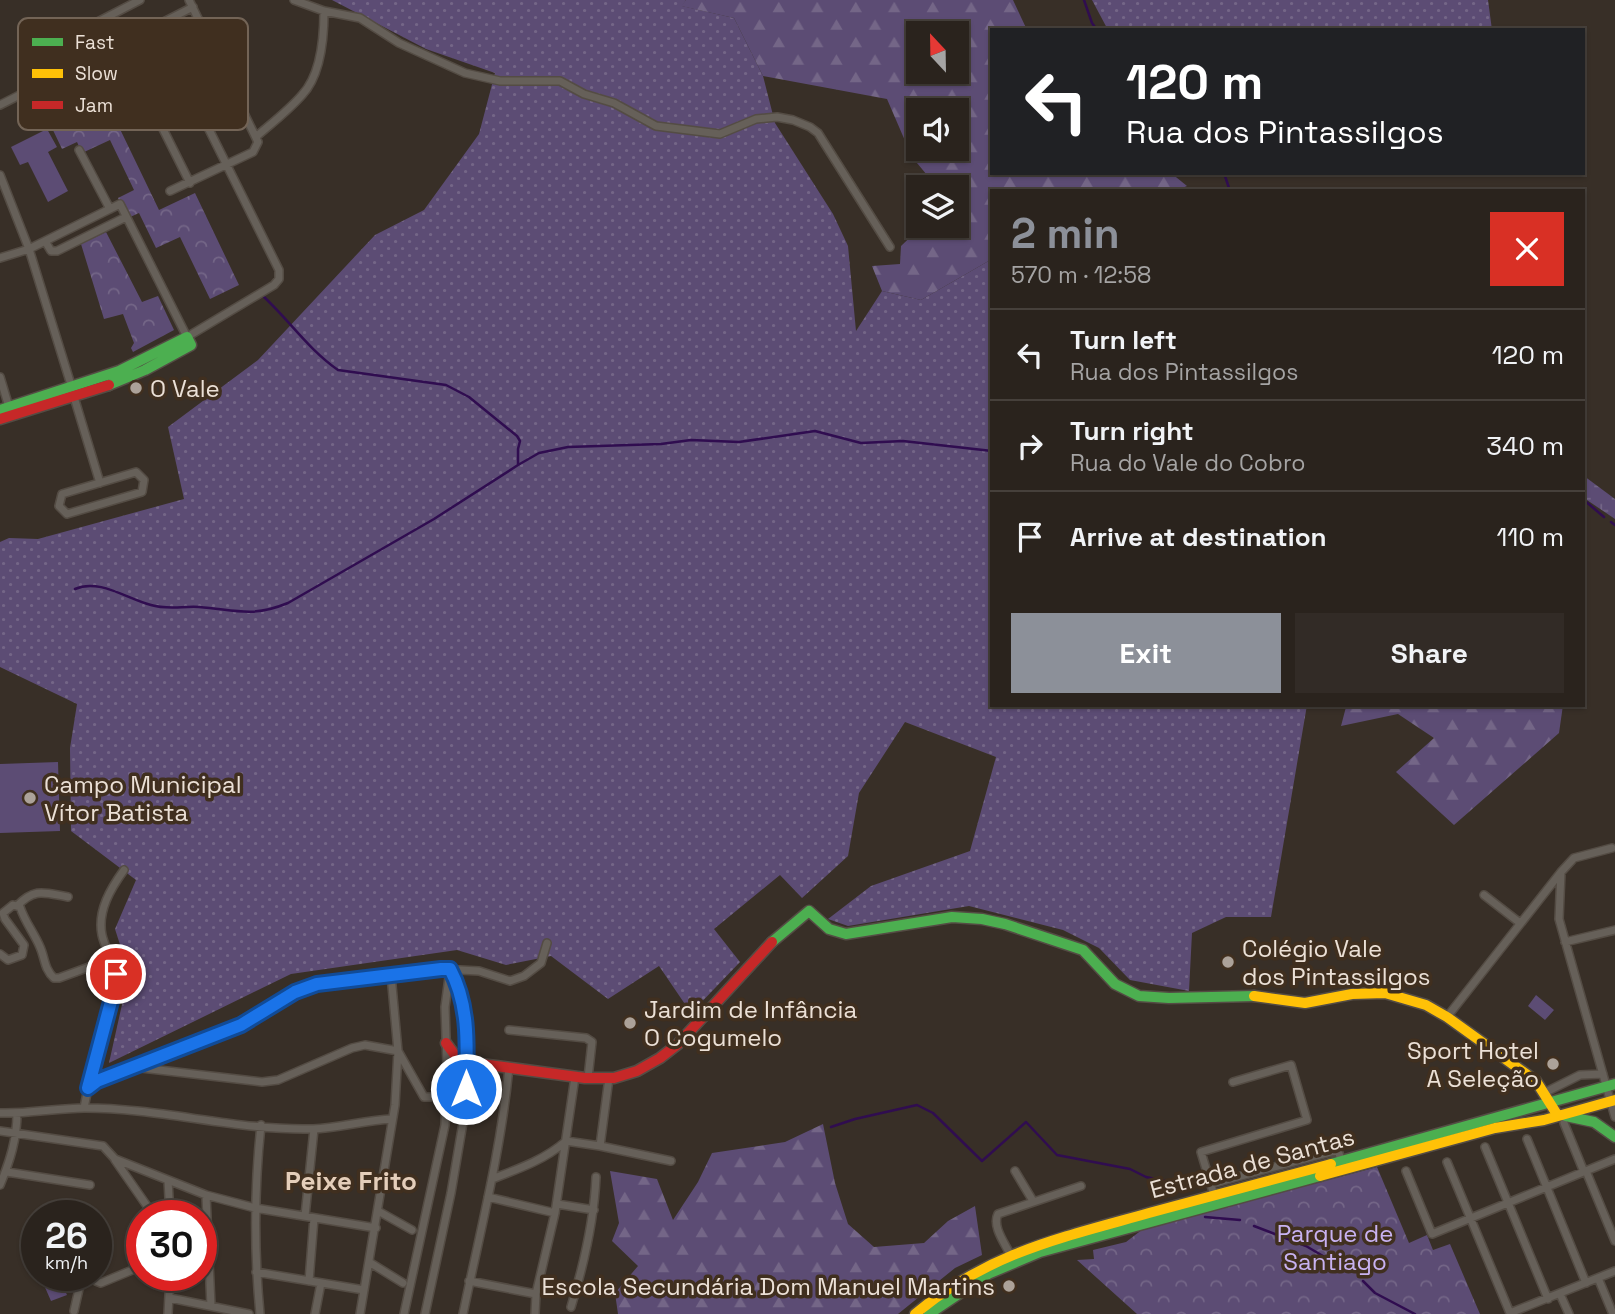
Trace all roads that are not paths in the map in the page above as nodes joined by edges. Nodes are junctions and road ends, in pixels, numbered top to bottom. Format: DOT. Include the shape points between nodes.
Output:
graph roads {
  1 [pos="140,0"];
  2 [pos="294,0"];
  3 [pos="191,3"];
  4 [pos="324,11"];
  5 [pos="105,18"];
  6 [pos="168,18"];
  7 [pos="18,96"];
  8 [pos="0,105"];
  9 [pos="248,118"];
  10 [pos="164,130"];
  11 [pos="210,130"];
  12 [pos="257,136"];
  13 [pos="79,150"];
  14 [pos="227,165"];
  15 [pos="0,175"];
  16 [pos="190,183"];
  17 [pos="170,191"];
  18 [pos="110,209"];
  19 [pos="126,217"];
  20 [pos="46,241"];
  21 [pos="890,247"];
  22 [pos="29,249"];
  23 [pos="0,258"];
  24 [pos="187,337"];
  25 [pos="1,383"];
  26 [pos="73,393"];
  27 [pos="5,408"];
  28 [pos="0,419"];
  29 [pos="100,483"];
  30 [pos="1614,847"];
  31 [pos="124,870"];
  32 [pos="1561,872"];
  33 [pos="1484,895"];
  34 [pos="68,897"];
  35 [pos="17,906"];
  36 [pos="1520,923"];
  37 [pos="1615,930"];
  38 [pos="1565,942"];
  39 [pos="547,943"];
  40 [pos="0,954"];
  41 [pos="111,959"];
  42 [pos="450,969"];
  43 [pos="391,975"];
  44 [pos="445,1014"];
  45 [pos="466,1014"];
  46 [pos="1447,1017"];
  47 [pos="509,1030"];
  48 [pos="446,1043"];
  49 [pos="398,1051"];
  50 [pos="169,1052"];
  51 [pos="466,1062"];
  52 [pos="132,1066"];
  53 [pos="509,1067"];
  54 [pos="172,1072"];
  55 [pos="1603,1074"];
  56 [pos="575,1077"];
  57 [pos="588,1078"];
  58 [pos="609,1078"];
  59 [pos="1233,1082"];
  60 [pos="1610,1085"];
  61 [pos="88,1088"];
  62 [pos="1547,1096"];
  63 [pos="447,1097"];
  64 [pos="1612,1101"];
  65 [pos="84,1108"];
  66 [pos="17,1113"];
  67 [pos="0,1114"];
  68 [pos="1615,1117"];
  69 [pos="392,1119"];
  70 [pos="1561,1120"];
  71 [pos="261,1125"];
  72 [pos="314,1129"];
  73 [pos="0,1131"];
  74 [pos="17,1134"];
  75 [pos="1615,1137"];
  76 [pos="1527,1139"];
  77 [pos="566,1141"];
  78 [pos="600,1146"];
  79 [pos="1485,1147"];
  80 [pos="115,1159"];
  81 [pos="1615,1159"];
  82 [pos="671,1161"];
  83 [pos="1447,1162"];
  84 [pos="1015,1171"];
  85 [pos="1406,1171"];
  86 [pos="1585,1171"];
  87 [pos="7,1172"];
  88 [pos="596,1177"];
  89 [pos="492,1179"];
  90 [pos="168,1180"];
  91 [pos="0,1185"];
  92 [pos="90,1185"];
  93 [pos="1081,1186"];
  94 [pos="1546,1187"];
  95 [pos="1212,1190"];
  96 [pos="206,1195"];
  97 [pos="488,1197"];
  98 [pos="143,1200"];
  99 [pos="169,1200"];
  100 [pos="1033,1202"];
  101 [pos="1508,1203"];
  102 [pos="255,1208"];
  103 [pos="556,1209"];
  104 [pos="594,1210"];
  105 [pos="378,1211"];
  106 [pos="305,1216"];
  107 [pos="314,1218"];
  108 [pos="1471,1218"];
  109 [pos="376,1228"];
  110 [pos="412,1230"];
  111 [pos="1615,1241"];
  112 [pos="1010,1254"];
  113 [pos="369,1262"];
  114 [pos="1615,1271"];
  115 [pos="256,1272"];
  116 [pos="1598,1278"];
  117 [pos="309,1281"];
  118 [pos="469,1281"];
  119 [pos="321,1283"];
  120 [pos="403,1283"];
  121 [pos="1586,1283"];
  122 [pos="364,1290"];
  123 [pos="79,1291"];
  124 [pos="170,1291"];
  125 [pos="536,1294"];
  126 [pos="1560,1294"];
  127 [pos="170,1298"];
  128 [pos="1548,1299"];
  129 [pos="571,1307"];
  130 [pos="215,1309"];
  131 [pos="74,1311"];
  132 [pos="1523,1312"];
  133 [pos="1510,1313"];
  134 [pos="168,1314"];
  135 [pos="248,1314"];
  136 [pos="260,1314"];
  137 [pos="315,1314"];
  138 [pos="361,1314"];
  139 [pos="404,1314"];
  140 [pos="425,1314"];
  141 [pos="463,1314"];
  142 [pos="534,1314"];
  143 [pos="915,1314"];
  144 [pos="929,1314"];
  145 [pos="1569,1314"];
  146 [pos="1613,1314"];
  1 -- 5 [label="street"];
  2 -- 4 [label="street"];
  3 -- 6 [label="street"];
  4 -- 12 [label="street" via="314,76 304,94"];
  4 -- 21 [label="street" via="360,18 399,43 465,73 500,81 560,81 668,129 720,134 756,119 777,117 802,124 818,133"];
  7 -- 8 [label="street"];
  9 -- 12 [label="street"];
  10 -- 16 [label="street"];
  11 -- 14 [label="street"];
  12 -- 14 [label="street" via="256,150"];
  13 -- 18 [label="street"];
  14 -- 16 [label="street"];
  14 -- 24 [label="street" via="279,279"];
  15 -- 22 [label="street"];
  16 -- 17 [label="street"];
  18 -- 19 [label="street" via="120,204"];
  18 -- 20 [label="street"];
  19 -- 20 [label="street" via="57,251 51,251"];
  19 -- 24 [label="street"];
  20 -- 22 [label="street"];
  22 -- 23 [label="street"];
  22 -- 26 [label="street"];
  24 -- 26 [label="street" via="191,345 155,366 117,383"];
  25 -- 27 [label="street"];
  26 -- 27 [label="street"];
  26 -- 28 [label="street"];
  26 -- 29 [label="street"];
  29 -- 29 [label="street" via="136,472 144,486 142,492 68,514 59,506 61,494"];
  30 -- 32 [label="street" via="1574,858"];
  31 -- 41 [label="street" via="103,912 102,933"];
  32 -- 36 [label="street"];
  32 -- 38 [label="street" via="1559,919"];
  33 -- 36 [label="street"];
  34 -- 35 [label="street" via="35,892"];
  35 -- 40 [label="street" via="3,913 24,946 22,955 8,960"];
  35 -- 41 [label="street" via="54,978"];
  36 -- 46 [label="street"];
  37 -- 38 [label="street"];
  38 -- 55 [label="street"];
  39 -- 42 [label="street" via="541,963 510,981 478,971"];
  41 -- 61 [label="street" via="116,974 113,994"];
  42 -- 43 [label="street"];
  42 -- 44 [label="street"];
  42 -- 45 [label="street"];
  43 -- 49 [label="street"];
  43 -- 50 [label="street" via="317,984 241,1025"];
  44 -- 45 [label="street" via="455,1002"];
  44 -- 48 [label="street"];
  45 -- 51 [label="street"];
  46 -- 58 [label="street" via="1414,1000 1385,993 1352,993 1305,1003 1244,995 1139,996 1115,984 1083,950 1005,924 952,917 846,934 829,929 809,911 769,946 678,1044 637,1071"];
  46 -- 62 [label="street" via="1536,1081"];
  47 -- 57 [label="street" via="586,1038 592,1042"];
  48 -- 51 [label="street"];
  48 -- 63 [label="street"];
  49 -- 54 [label="street" via="365,1045 278,1080 262,1082"];
  49 -- 63 [label="street" via="424,1097"];
  49 -- 69 [label="street"];
  50 -- 52 [label="street"];
  50 -- 54 [label="street" via="163,1062"];
  51 -- 53 [label="street"];
  51 -- 140 [label="street" via="463,1131"];
  52 -- 54 [label="street"];
  52 -- 61 [label="street"];
  53 -- 56 [label="street"];
  53 -- 89 [label="street"];
  55 -- 60 [label="street"];
  55 -- 62 [label="street" via="1580,1075"];
  56 -- 57 [label="street"];
  56 -- 77 [label="street"];
  57 -- 58 [label="street"];
  58 -- 78 [label="street"];
  59 -- 95 [label="street" via="1290,1065 1307,1120 1201,1152"];
  60 -- 62 [label="street, Estrada de Santas"];
  60 -- 64 [label="street"];
  61 -- 65 [label="street"];
  62 -- 70 [label="street"];
  62 -- 95 [label="street, Estrada de Santas" via="1496,1119"];
  63 -- 139 [label="street" via="437,1168"];
  64 -- 68 [label="street"];
  64 -- 70 [label="street, Estrada de Santas"];
  65 -- 66 [label="street"];
  65 -- 71 [label="street"];
  66 -- 67 [label="street"];
  66 -- 74 [label="street"];
  69 -- 72 [label="street"];
  69 -- 105 [label="street"];
  70 -- 75 [label="street" via="1575,1117 1594,1122"];
  70 -- 86 [label="street"];
  70 -- 144 [label="street, Estrada de Santas" via="1495,1128 1040,1252 988,1274"];
  71 -- 72 [label="street"];
  71 -- 102 [label="street"];
  72 -- 106 [label="street"];
  73 -- 74 [label="street"];
  74 -- 80 [label="street" via="103,1146"];
  74 -- 87 [label="street"];
  76 -- 94 [label="street"];
  77 -- 78 [label="street"];
  77 -- 89 [label="street" via="546,1156"];
  77 -- 103 [label="street"];
  78 -- 82 [label="street"];
  79 -- 101 [label="street"];
  80 -- 90 [label="street"];
  80 -- 98 [label="street"];
  81 -- 86 [label="street"];
  83 -- 108 [label="street"];
  84 -- 100 [label="street"];
  85 -- 108 [label="street" via="1432,1234"];
  86 -- 94 [label="street"];
  86 -- 111 [label="street"];
  87 -- 91 [label="street"];
  87 -- 92 [label="street"];
  88 -- 104 [label="street"];
  89 -- 97 [label="street"];
  90 -- 96 [label="street"];
  90 -- 99 [label="street"];
  93 -- 100 [label="street"];
  94 -- 101 [label="street"];
  94 -- 121 [label="street"];
  95 -- 112 [label="street, Estrada de Santas"];
  96 -- 102 [label="street"];
  96 -- 130 [label="street"];
  97 -- 103 [label="street"];
  97 -- 118 [label="street"];
  100 -- 112 [label="street" via="996,1216"];
  101 -- 108 [label="street"];
  101 -- 128 [label="street"];
  102 -- 106 [label="street"];
  102 -- 115 [label="street"];
  103 -- 104 [label="street"];
  103 -- 125 [label="street"];
  104 -- 129 [label="street"];
  105 -- 109 [label="street"];
  105 -- 110 [label="street"];
  106 -- 107 [label="street"];
  107 -- 109 [label="street"];
  107 -- 117 [label="street"];
  108 -- 133 [label="street"];
  109 -- 113 [label="street"];
  112 -- 143 [label="street, Estrada de Santas" via="960,1279"];
  113 -- 120 [label="street"];
  113 -- 122 [label="street"];
  114 -- 116 [label="street"];
  115 -- 117 [label="street"];
  115 -- 136 [label="street"];
  116 -- 121 [label="street"];
  116 -- 146 [label="street"];
  117 -- 119 [label="street"];
  118 -- 125 [label="street"];
  118 -- 141 [label="street"];
  119 -- 122 [label="street"];
  119 -- 137 [label="street"];
  121 -- 126 [label="street"];
  122 -- 138 [label="street"];
  123 -- 131 [label="street"];
  124 -- 127 [label="street"];
  125 -- 142 [label="street"];
  126 -- 128 [label="street"];
  126 -- 145 [label="street"];
  127 -- 130 [label="street"];
  127 -- 134 [label="street"];
  128 -- 132 [label="street"];
  130 -- 135 [label="street"];
  132 -- 133 [label="street"];
}
